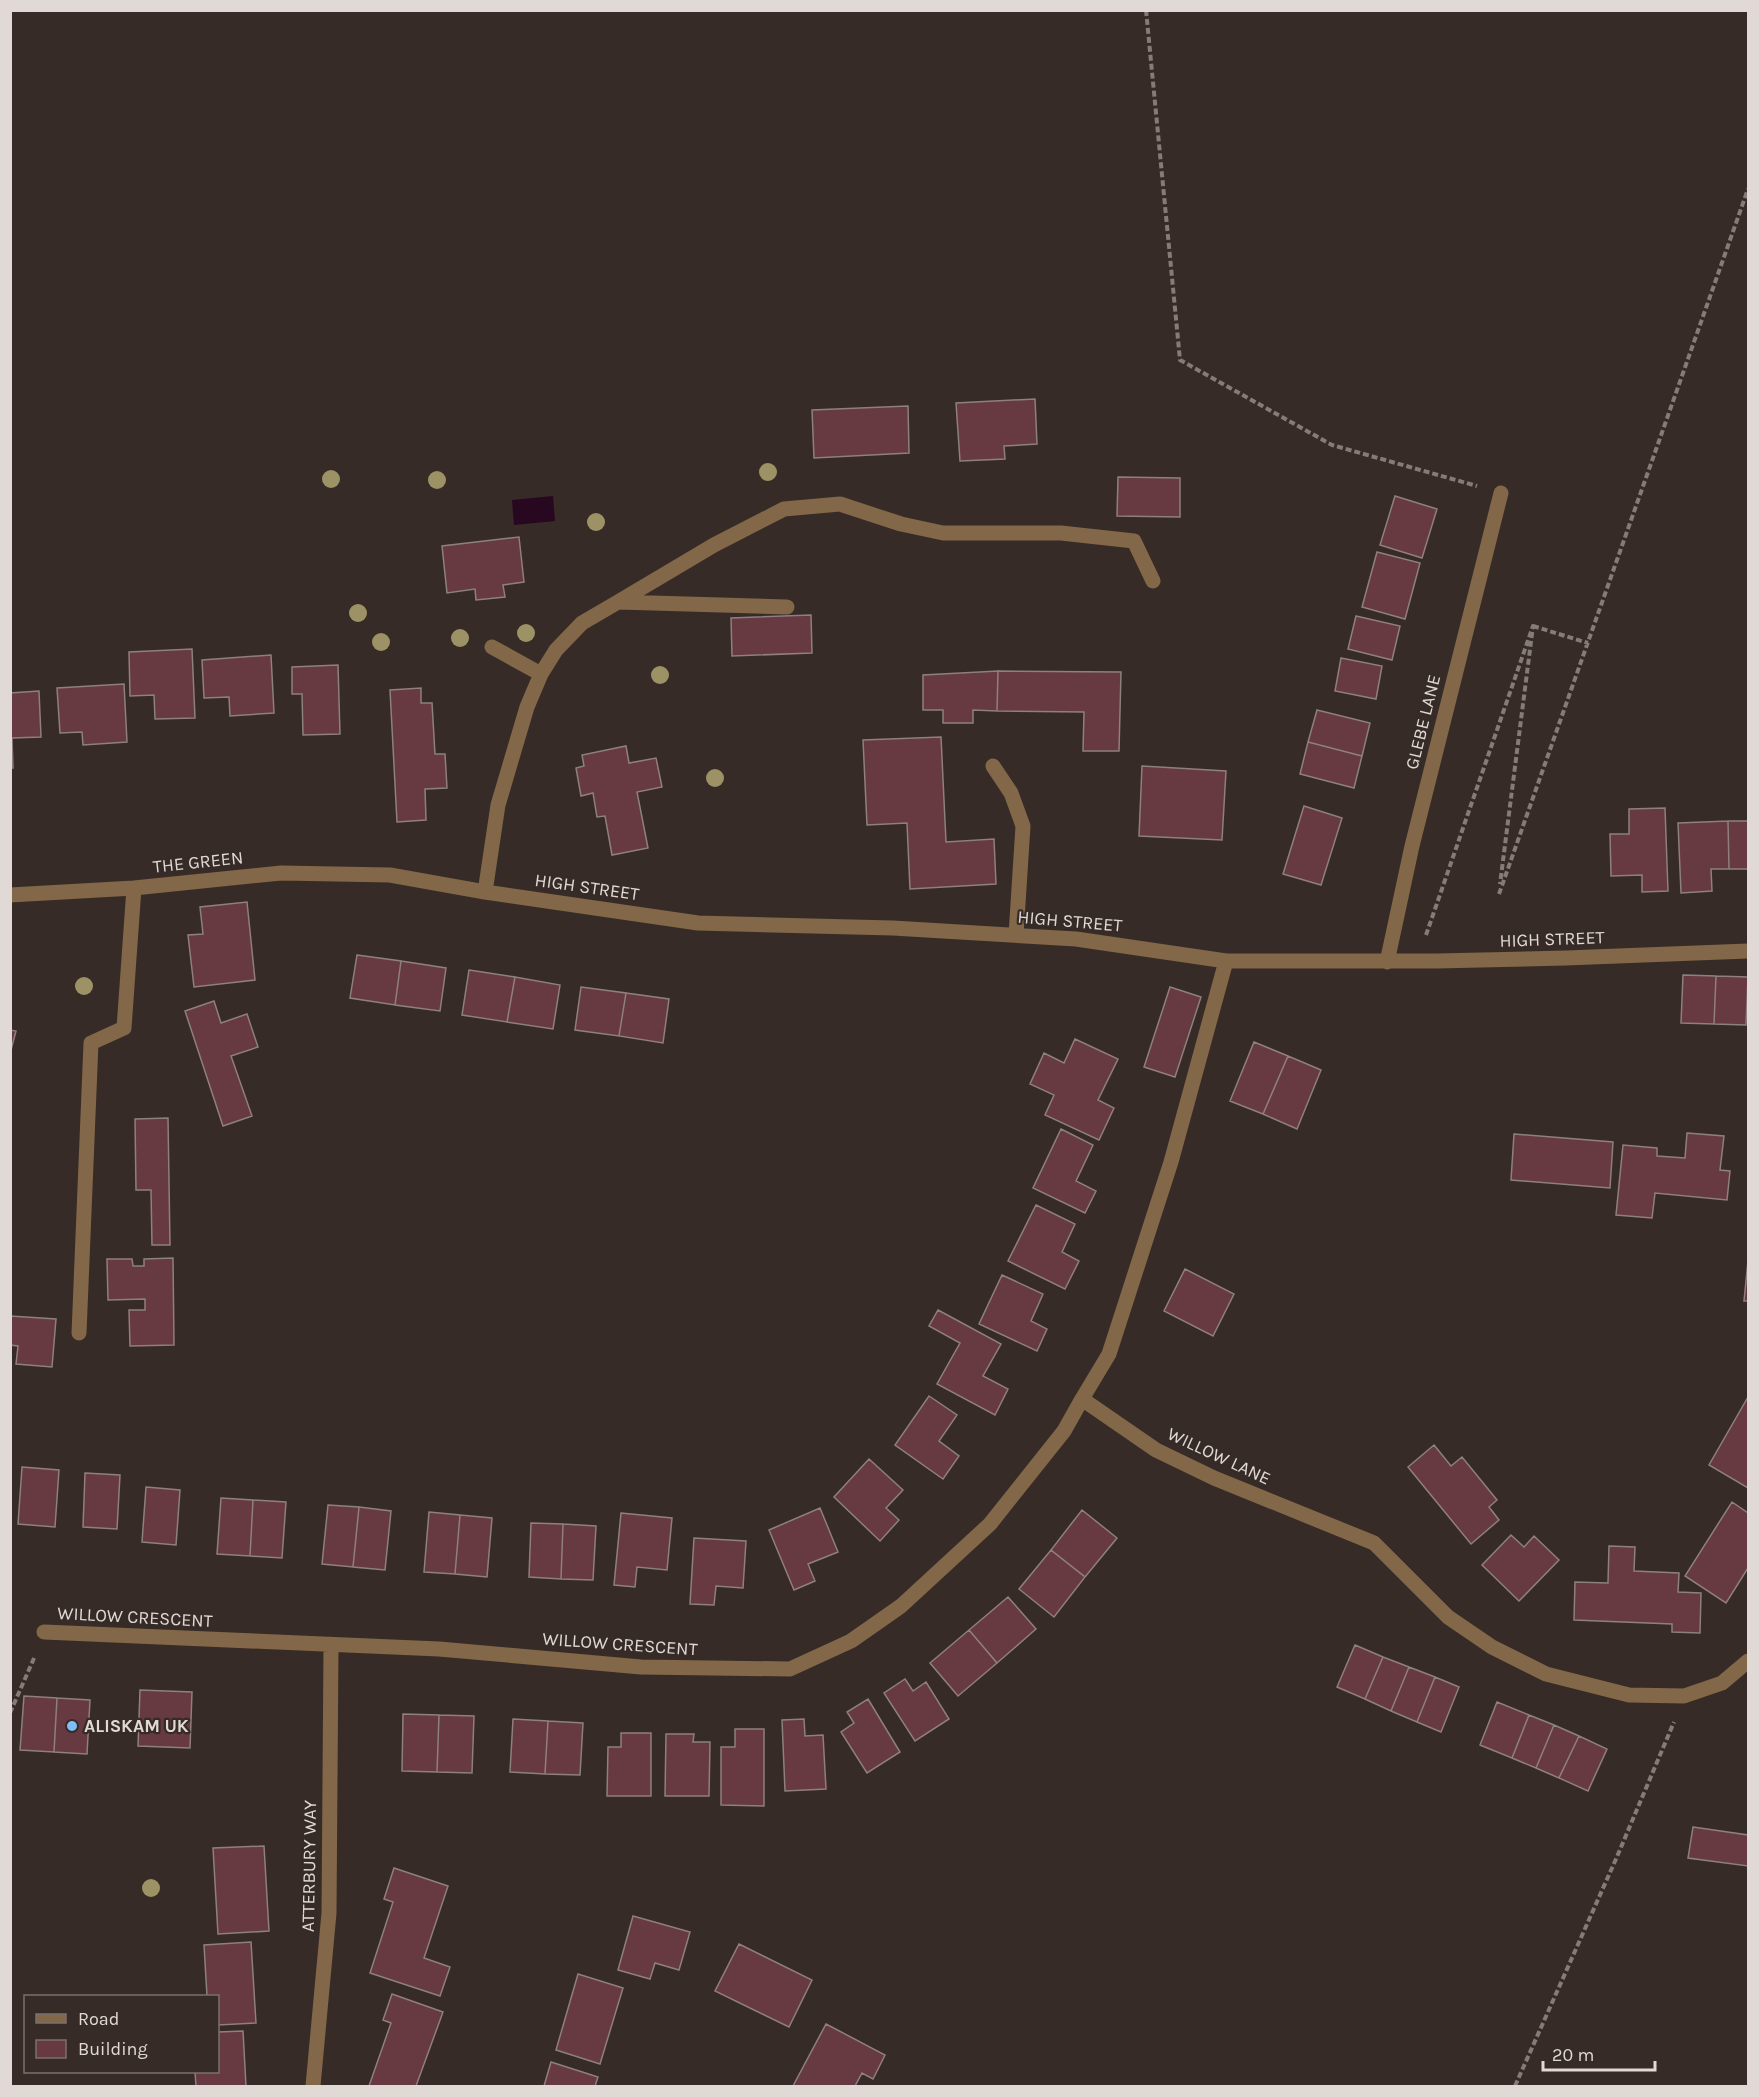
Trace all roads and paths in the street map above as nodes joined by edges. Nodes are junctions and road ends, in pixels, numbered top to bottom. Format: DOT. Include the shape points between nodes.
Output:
graph roads {
  1 [pos="1146,10"];
  2 [pos="1749,189"];
  3 [pos="1501,493"];
  4 [pos="1153,581"];
  5 [pos="618,602"];
  6 [pos="787,607"];
  7 [pos="1533,626"];
  8 [pos="1588,643"];
  9 [pos="492,647"];
  10 [pos="541,674"];
  11 [pos="993,766"];
  12 [pos="390,874"];
  13 [pos="134,888"];
  14 [pos="484,892"];
  15 [pos="10,895"];
  16 [pos="1016,935"];
  17 [pos="1749,951"];
  18 [pos="1226,961"];
  19 [pos="1418,961"];
  20 [pos="1387,962"];
  21 [pos="80,1333"];
  22 [pos="1082,1399"];
  23 [pos="44,1632"];
  24 [pos="331,1646"];
  25 [pos="1749,1661"];
  26 [pos="1684,1696"];
  27 [pos="10,1713"];
  28 [pos="313,2086"];
  29 [pos="1515,2086"];
  1 -- 3 [label="path" via="1180,360 1332,445"];
  2 -- 8 [label="path"];
  3 -- 20 [label="street, GLEBE LANE" via="1412,846"];
  4 -- 5 [label="street" via="1134,541 1061,533 943,533 840,504 784,509"];
  5 -- 6 [label="street"];
  5 -- 10 [label="street" via="582,623 556,650"];
  7 -- 8 [label="path"];
  7 -- 8 [label="path" via="1499,894"];
  7 -- 19 [label="path"];
  9 -- 10 [label="street"];
  10 -- 14 [label="street" via="527,706 498,805"];
  11 -- 16 [label="street" via="1011,793 1023,826"];
  12 -- 13 [label="street, THE GREEN" via="281,873"];
  12 -- 14 [label="street, HIGH STREET"];
  13 -- 15 [label="street, THE GREEN"];
  13 -- 21 [label="street" via="124,1028 91,1043"];
  14 -- 16 [label="street, HIGH STREET" via="698,923"];
  16 -- 18 [label="street, HIGH STREET" via="1076,939"];
  17 -- 19 [label="street, HIGH STREET"];
  18 -- 20 [label="street, HIGH STREET"];
  18 -- 22 [label="street" via="1171,1162 1113,1343"];
  19 -- 20 [label="street, HIGH STREET"];
  22 -- 24 [label="street, WILLOW CRESCENT" via="1064,1431 990,1524 901,1606 851,1641 790,1669 641,1667 439,1649"];
  22 -- 26 [label="street, WILLOW LANE" via="1156,1450 1374,1543 1448,1617 1492,1647 1546,1674 1629,1695"];
  23 -- 24 [label="street, WILLOW CRESCENT"];
  23 -- 27 [label="path"];
  24 -- 28 [label="street, ATTERBURY WAY" via="329,1913"];
  25 -- 26 [label="street, WILLOW LANE" via="1722,1683"];
  26 -- 29 [label="path"];
}
